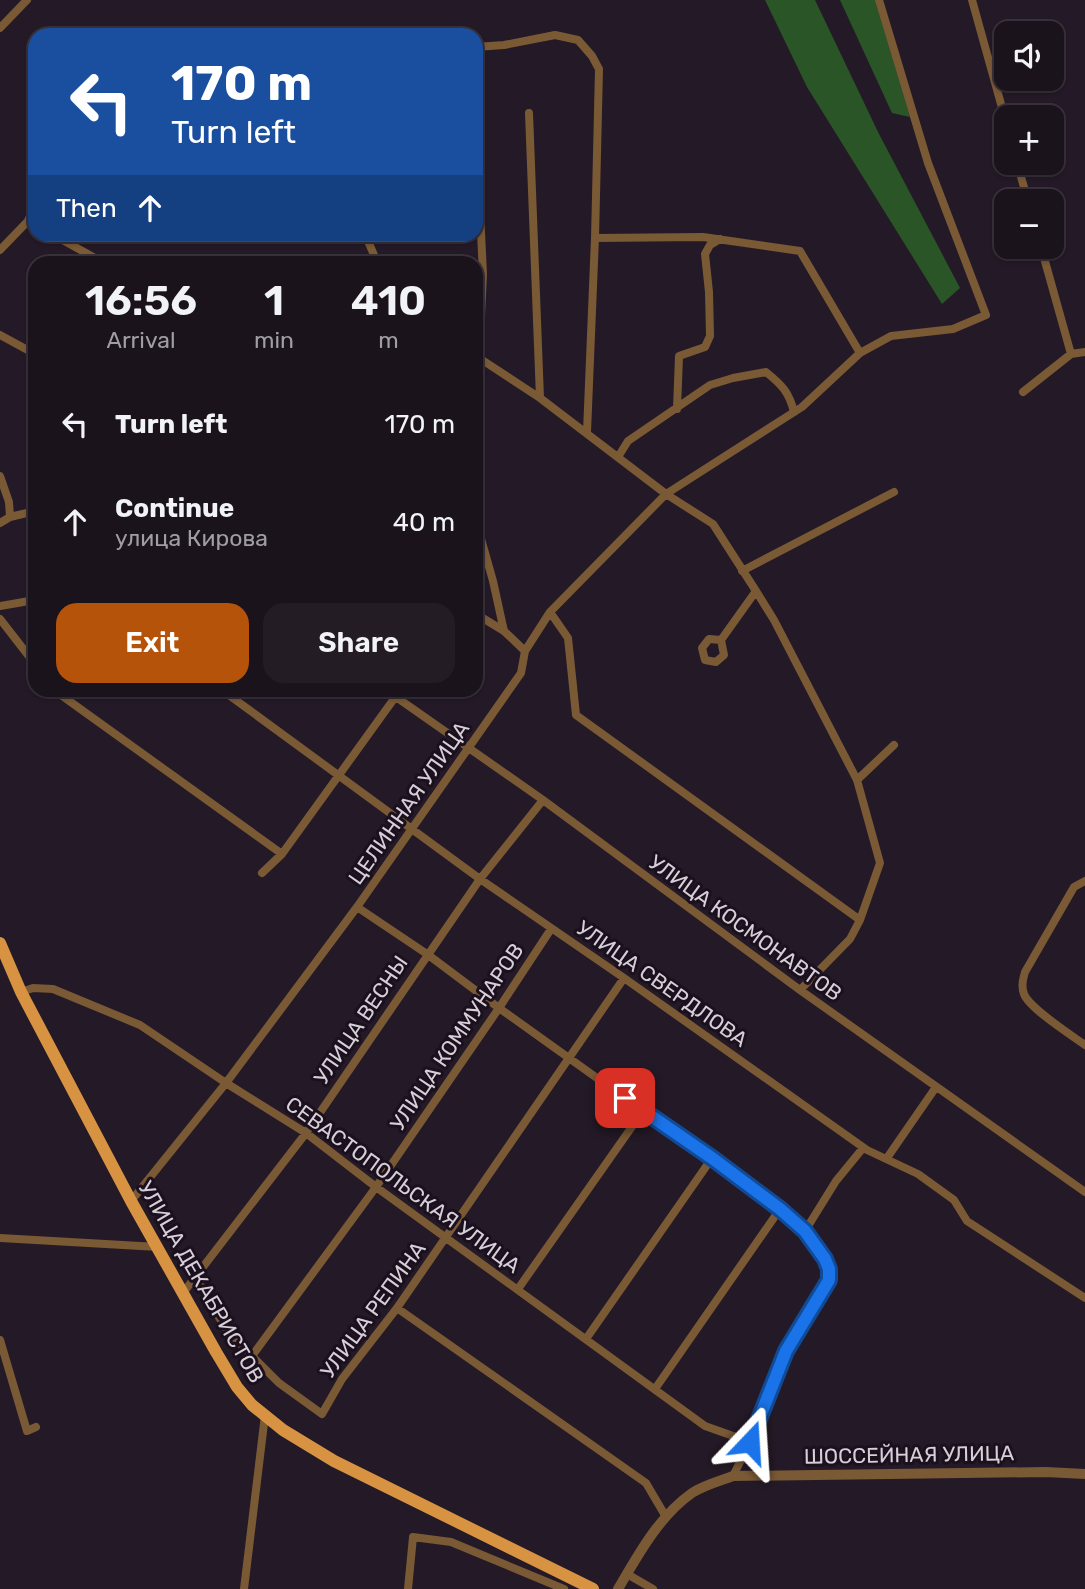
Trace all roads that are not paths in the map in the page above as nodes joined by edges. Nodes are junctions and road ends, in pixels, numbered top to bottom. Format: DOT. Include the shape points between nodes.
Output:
graph roads {
  1 [pos="27,0"];
  2 [pos="879,0"];
  3 [pos="972,0"];
  4 [pos="0,28"];
  5 [pos="483,46"];
  6 [pos="1001,105"];
  7 [pos="529,113"];
  8 [pos="28,226"];
  9 [pos="595,238"];
  10 [pos="720,239"];
  11 [pos="66,242"];
  12 [pos="0,250"];
  13 [pos="91,256"];
  14 [pos="1044,259"];
  15 [pos="0,335"];
  16 [pos="28,350"];
  17 [pos="1085,352"];
  18 [pos="860,353"];
  19 [pos="1071,354"];
  20 [pos="483,360"];
  21 [pos="1023,392"];
  22 [pos="540,398"];
  23 [pos="677,409"];
  24 [pos="794,412"];
  25 [pos="587,432"];
  26 [pos="618,457"];
  27 [pos="0,476"];
  28 [pos="894,492"];
  29 [pos="666,494"];
  30 [pos="28,513"];
  31 [pos="10,517"];
  32 [pos="0,523"];
  33 [pos="483,548"];
  34 [pos="742,570"];
  35 [pos="756,591"];
  36 [pos="28,601"];
  37 [pos="0,606"];
  38 [pos="550,612"];
  39 [pos="483,618"];
  40 [pos="0,619"];
  41 [pos="505,631"];
  42 [pos="721,640"];
  43 [pos="525,651"];
  44 [pos="28,655"];
  45 [pos="64,697"];
  46 [pos="232,697"];
  47 [pos="395,697"];
  48 [pos="397,697"];
  49 [pos="894,745"];
  50 [pos="469,747"];
  51 [pos="338,774"];
  52 [pos="857,779"];
  53 [pos="543,800"];
  54 [pos="413,829"];
  55 [pos="282,853"];
  56 [pos="262,873"];
  57 [pos="480,879"];
  58 [pos="1085,881"];
  59 [pos="357,907"];
  60 [pos="860,920"];
  61 [pos="551,929"];
  62 [pos="0,943"];
  63 [pos="427,954"];
  64 [pos="624,978"];
  65 [pos="800,990"];
  66 [pos="21,992"];
  67 [pos="499,1008"];
  68 [pos="1085,1045"];
  69 [pos="569,1058"];
  70 [pos="226,1083"];
  71 [pos="936,1087"];
  72 [pos="643,1111"];
  73 [pos="306,1133"];
  74 [pos="863,1148"];
  75 [pos="712,1158"];
  76 [pos="887,1158"];
  77 [pos="376,1186"];
  78 [pos="1085,1192"];
  79 [pos="131,1201"];
  80 [pos="780,1209"];
  81 [pos="805,1231"];
  82 [pos="446,1237"];
  83 [pos="0,1238"];
  84 [pos="158,1247"];
  85 [pos="195,1276"];
  86 [pos="518,1289"];
  87 [pos="183,1293"];
  88 [pos="1085,1298"];
  89 [pos="397,1308"];
  90 [pos="586,1339"];
  91 [pos="0,1340"];
  92 [pos="252,1356"];
  93 [pos="655,1389"];
  94 [pos="265,1415"];
  95 [pos="36,1427"];
  96 [pos="750,1442"];
  97 [pos="1085,1474"];
  98 [pos="733,1476"];
  99 [pos="666,1517"];
  100 [pos="627,1574"];
  101 [pos="576,1586"];
  102 [pos="244,1589"];
  103 [pos="408,1589"];
  104 [pos="564,1589"];
  105 [pos="593,1589"];
  106 [pos="618,1589"];
  107 [pos="653,1589"];
  1 -- 4 [label="street"];
  2 -- 18 [label="street, ЦЕЛИННАЯ УЛИЦА" via="928,163 986,314 953,329 891,336"];
  3 -- 6 [label="street"];
  5 -- 9 [label="street" via="555,35 578,40 593,56 599,69"];
  7 -- 22 [label="street"];
  8 -- 12 [label="street"];
  9 -- 10 [label="street"];
  9 -- 25 [label="street"];
  10 -- 18 [label="street" via="800,251"];
  10 -- 23 [label="street" via="705,254 710,336 705,347 680,356"];
  11 -- 13 [label="street"];
  14 -- 19 [label="street"];
  15 -- 16 [label="street"];
  17 -- 19 [label="street"];
  18 -- 24 [label="street, ЦЕЛИННАЯ УЛИЦА"];
  19 -- 21 [label="street"];
  20 -- 22 [label="street"];
  22 -- 25 [label="street"];
  23 -- 24 [label="street" via="710,385 766,372 782,385"];
  23 -- 26 [label="street" via="628,440"];
  24 -- 29 [label="street, ЦЕЛИННАЯ УЛИЦА"];
  25 -- 26 [label="street"];
  26 -- 29 [label="street"];
  27 -- 31 [label="street"];
  28 -- 34 [label="street"];
  29 -- 34 [label="street" via="713,524"];
  29 -- 38 [label="street, ЦЕЛИННАЯ УЛИЦА"];
  30 -- 31 [label="street"];
  31 -- 32 [label="street"];
  33 -- 41 [label="street"];
  34 -- 35 [label="street"];
  35 -- 42 [label="street"];
  35 -- 52 [label="street"];
  36 -- 37 [label="street"];
  38 -- 43 [label="street, ЦЕЛИННАЯ УЛИЦА"];
  38 -- 60 [label="street" via="568,638 576,715"];
  39 -- 41 [label="street"];
  40 -- 44 [label="street"];
  41 -- 43 [label="street"];
  43 -- 50 [label="street, ЦЕЛИННАЯ УЛИЦА" via="521,673"];
  45 -- 55 [label="street"];
  46 -- 51 [label="street, УЛИЦА СВЕРДЛОВА"];
  47 -- 51 [label="street"];
  48 -- 50 [label="street, УЛИЦА КОСМОНАВТОВ"];
  49 -- 52 [label="street"];
  50 -- 53 [label="street, УЛИЦА КОСМОНАВТОВ"];
  50 -- 54 [label="street, ЦЕЛИННАЯ УЛИЦА"];
  51 -- 54 [label="street, УЛИЦА СВЕРДЛОВА"];
  51 -- 55 [label="street"];
  52 -- 60 [label="street" via="880,863"];
  53 -- 57 [label="street, УЛИЦА ВЕСНЫ"];
  53 -- 65 [label="street, УЛИЦА КОСМОНАВТОВ"];
  54 -- 57 [label="street, УЛИЦА СВЕРДЛОВА"];
  54 -- 59 [label="street, ЦЕЛИННАЯ УЛИЦА"];
  55 -- 56 [label="street"];
  57 -- 61 [label="street, УЛИЦА СВЕРДЛОВА"];
  57 -- 63 [label="street, УЛИЦА ВЕСНЫ"];
  58 -- 68 [label="street" via="1073,887 1022,984 1031,1005"];
  59 -- 63 [label="street"];
  59 -- 70 [label="street, ЦЕЛИННАЯ УЛИЦА"];
  60 -- 65 [label="street" via="850,939"];
  61 -- 64 [label="street, УЛИЦА СВЕРДЛОВА"];
  61 -- 67 [label="street, УЛИЦА КОММУНАРОВ"];
  62 -- 66 [label="main road, УЛИЦА ДЕКАБРИСТОВ"];
  63 -- 67 [label="street"];
  63 -- 73 [label="street, УЛИЦА ВЕСНЫ"];
  64 -- 69 [label="street, УЛИЦА РЕПИНА"];
  64 -- 74 [label="street, УЛИЦА СВЕРДЛОВА"];
  65 -- 71 [label="street, УЛИЦА КОСМОНАВТОВ"];
  66 -- 70 [label="street, СЕВАСТОПОЛЬСКАЯ УЛИЦА" via="52,989 141,1025"];
  66 -- 79 [label="main road, УЛИЦА ДЕКАБРИСТОВ"];
  67 -- 69 [label="street"];
  67 -- 77 [label="street, УЛИЦА КОММУНАРОВ"];
  69 -- 72 [label="street"];
  69 -- 82 [label="street, УЛИЦА РЕПИНА"];
  70 -- 73 [label="street, СЕВАСТОПОЛЬСКАЯ УЛИЦА"];
  70 -- 79 [label="street, ЦЕЛИННАЯ УЛИЦА"];
  71 -- 76 [label="street"];
  71 -- 78 [label="street, УЛИЦА КОСМОНАВТОВ"];
  72 -- 75 [label="street"];
  72 -- 86 [label="street"];
  73 -- 77 [label="street, СЕВАСТОПОЛЬСКАЯ УЛИЦА"];
  73 -- 85 [label="street, УЛИЦА ВЕСНЫ"];
  74 -- 76 [label="street, УЛИЦА СВЕРДЛОВА"];
  74 -- 81 [label="street"];
  75 -- 80 [label="street"];
  75 -- 90 [label="street"];
  76 -- 88 [label="street, УЛИЦА СВЕРДЛОВА" via="954,1200 967,1221"];
  77 -- 82 [label="street, СЕВАСТОПОЛЬСКАЯ УЛИЦА"];
  77 -- 92 [label="street, УЛИЦА КОММУНАРОВ"];
  79 -- 84 [label="main road, УЛИЦА ДЕКАБРИСТОВ"];
  80 -- 81 [label="street"];
  80 -- 93 [label="street"];
  81 -- 96 [label="street" via="825,1259 829,1280 786,1351"];
  82 -- 86 [label="street, СЕВАСТОПОЛЬСКАЯ УЛИЦА"];
  82 -- 89 [label="street, УЛИЦА РЕПИНА"];
  83 -- 84 [label="street"];
  84 -- 87 [label="main road, УЛИЦА ДЕКАБРИСТОВ"];
  85 -- 87 [label="street, УЛИЦА ВЕСНЫ"];
  85 -- 92 [label="street" via="228,1331"];
  86 -- 90 [label="street, СЕВАСТОПОЛЬСКАЯ УЛИЦА"];
  87 -- 94 [label="main road, УЛИЦА ДЕКАБРИСТОВ" via="237,1387"];
  89 -- 92 [label="street, УЛИЦА РЕПИНА" via="342,1379 322,1414 279,1383"];
  89 -- 99 [label="street" via="646,1483"];
  90 -- 93 [label="street, СЕВАСТОПОЛЬСКАЯ УЛИЦА"];
  91 -- 95 [label="street" via="27,1431"];
  93 -- 96 [label="street, СЕВАСТОПОЛЬСКАЯ УЛИЦА" via="705,1426"];
  94 -- 101 [label="main road, УЛИЦА ДЕКАБРИСТОВ" via="334,1461"];
  94 -- 102 [label="street"];
  96 -- 98 [label="street"];
  97 -- 98 [label="street, ШОССЕЙНАЯ УЛИЦА"];
  98 -- 99 [label="street, ШОССЕЙНАЯ УЛИЦА" via="692,1493"];
  99 -- 100 [label="street, ШОССЕЙНАЯ УЛИЦА"];
  100 -- 106 [label="street, ШОССЕЙНАЯ УЛИЦА"];
  100 -- 107 [label="street"];
  101 -- 105 [label="main road, УЛИЦА ДЕКАБРИСТОВ"];
  103 -- 104 [label="street" via="413,1537 451,1542"];
}
